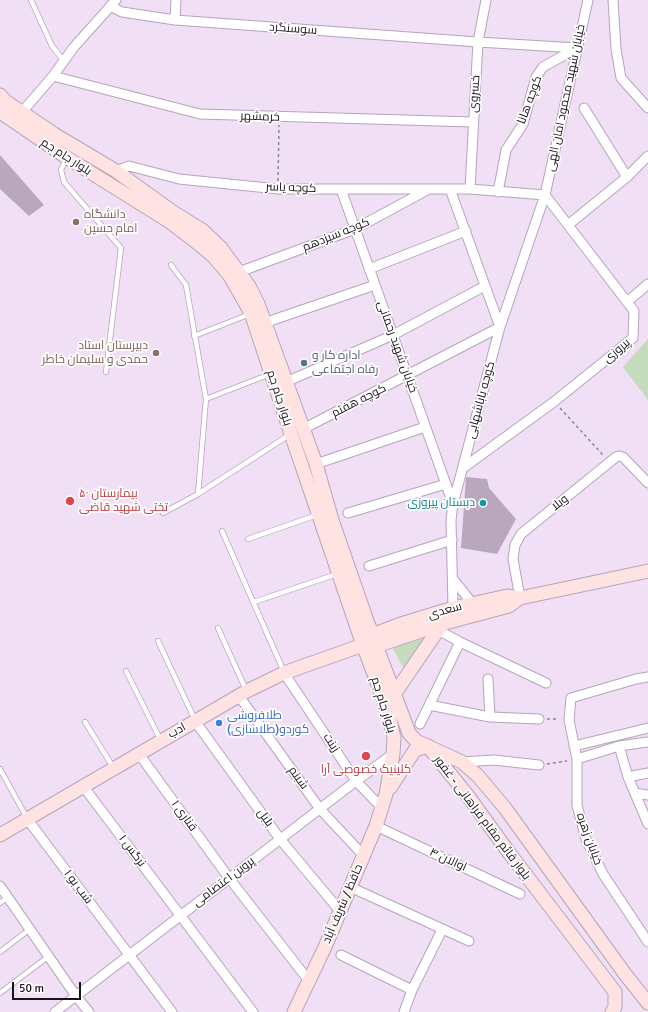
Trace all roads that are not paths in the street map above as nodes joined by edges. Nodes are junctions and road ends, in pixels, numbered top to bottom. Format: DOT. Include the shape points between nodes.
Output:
graph roads {
  1 [pos="31,0"];
  2 [pos="176,0"];
  3 [pos="486,0"];
  4 [pos="588,0"];
  5 [pos="613,0"];
  6 [pos="113,3"];
  7 [pos="175,20"];
  8 [pos="478,42"];
  9 [pos="577,48"];
  10 [pos="64,61"];
  11 [pos="53,76"];
  12 [pos="0,95"];
  13 [pos="584,108"];
  14 [pos="648,108"];
  15 [pos="0,112"];
  16 [pos="22,112"];
  17 [pos="472,122"];
  18 [pos="648,156"];
  19 [pos="66,158"];
  20 [pos="116,171"];
  21 [pos="627,176"];
  22 [pos="342,189"];
  23 [pos="430,189"];
  24 [pos="450,189"];
  25 [pos="470,189"];
  26 [pos="498,192"];
  27 [pos="545,195"];
  28 [pos="568,225"];
  29 [pos="355,229"];
  30 [pos="466,231"];
  31 [pos="171,265"];
  32 [pos="369,269"];
  33 [pos="239,272"];
  34 [pos="648,284"];
  35 [pos="375,285"];
  36 [pos="485,286"];
  37 [pos="627,302"];
  38 [pos="251,313"];
  39 [pos="264,323"];
  40 [pos="500,327"];
  41 [pos="393,335"];
  42 [pos="194,336"];
  43 [pos="106,372"];
  44 [pos="272,374"];
  45 [pos="407,375"];
  46 [pos="286,382"];
  47 [pos="206,399"];
  48 [pos="426,427"];
  49 [pos="303,430"];
  50 [pos="291,434"];
  51 [pos="316,464"];
  52 [pos="463,468"];
  53 [pos="648,483"];
  54 [pos="446,484"];
  55 [pos="198,494"];
  56 [pos="453,504"];
  57 [pos="163,513"];
  58 [pos="348,513"];
  59 [pos="318,515"];
  60 [pos="222,531"];
  61 [pos="248,539"];
  62 [pos="452,540"];
  63 [pos="369,566"];
  64 [pos="648,570"];
  65 [pos="338,574"];
  66 [pos="453,579"];
  67 [pos="520,598"];
  68 [pos="254,602"];
  69 [pos="472,603"];
  70 [pos="453,608"];
  71 [pos="441,626"];
  72 [pos="218,628"];
  73 [pos="158,641"];
  74 [pos="374,641"];
  75 [pos="460,642"];
  76 [pos="363,645"];
  77 [pos="126,670"];
  78 [pos="284,673"];
  79 [pos="648,677"];
  80 [pos="488,679"];
  81 [pos="546,683"];
  82 [pos="395,693"];
  83 [pos="243,694"];
  84 [pos="430,705"];
  85 [pos="490,717"];
  86 [pos="539,719"];
  87 [pos="196,721"];
  88 [pos="85,722"];
  89 [pos="420,724"];
  90 [pos="648,728"];
  91 [pos="161,740"];
  92 [pos="648,742"];
  93 [pos="428,746"];
  94 [pos="574,746"];
  95 [pos="619,746"];
  96 [pos="139,754"];
  97 [pos="393,754"];
  98 [pos="577,759"];
  99 [pos="462,762"];
  100 [pos="540,765"];
  101 [pos="0,769"];
  102 [pos="113,769"];
  103 [pos="648,773"];
  104 [pos="628,777"];
  105 [pos="356,781"];
  106 [pos="83,786"];
  107 [pos="635,793"];
  108 [pos="386,794"];
  109 [pos="648,795"];
  110 [pos="320,808"];
  111 [pos="382,808"];
  112 [pos="28,820"];
  113 [pos="648,824"];
  114 [pos="376,826"];
  115 [pos="0,835"];
  116 [pos="280,839"];
  117 [pos="364,855"];
  118 [pos="229,878"];
  119 [pos="0,886"];
  120 [pos="350,887"];
  121 [pos="520,894"];
  122 [pos="4,900"];
  123 [pos="340,911"];
  124 [pos="180,916"];
  125 [pos="30,929"];
  126 [pos="442,930"];
  127 [pos="469,942"];
  128 [pos="648,942"];
  129 [pos="0,952"];
  130 [pos="129,955"];
  131 [pos="341,955"];
  132 [pos="48,956"];
  133 [pos="309,982"];
  134 [pos="412,990"];
  135 [pos="0,993"];
  136 [pos="76,996"];
  137 [pos="648,1003"];
  138 [pos="55,1012"];
  139 [pos="89,1012"];
  140 [pos="172,1012"];
  141 [pos="253,1012"];
  142 [pos="294,1012"];
  143 [pos="404,1012"];
  144 [pos="612,1012"];
  1 -- 10 [label="lane" via="52,46"];
  2 -- 7 [label="street"];
  3 -- 8 [label="street, خسروی"];
  4 -- 9 [label="street, خیابان شهید محمود امان الهی"];
  5 -- 14 [label="street" via="616,49 621,78"];
  6 -- 7 [label="street, سوسنگرد" via="122,12"];
  6 -- 10 [label="street"];
  7 -- 8 [label="street, سوسنگرد"];
  8 -- 9 [label="street, سوسنگرد"];
  8 -- 17 [label="street, خسروی"];
  9 -- 26 [label="street, کوچه هانا" via="543,67 536,77 523,124 506,150"];
  9 -- 27 [label="street, خیابان شهید محمود امان الهی"];
  10 -- 11 [label="street"];
  11 -- 16 [label="street"];
  11 -- 17 [label="street, خرمشهر" via="200,114"];
  12 -- 16 [label="main road, بلوار جام جم"];
  13 -- 21 [label="street"];
  15 -- 19 [label="main road, بلوار جام جم"];
  16 -- 20 [label="main road, بلوار جام جم"];
  17 -- 25 [label="street, خسروی"];
  18 -- 21 [label="street"];
  19 -- 38 [label="main road, بلوار جام جم" via="170,222 213,256 230,276"];
  19 -- 43 [label="lane" via="61,170 64,182 121,248"];
  20 -- 22 [label="street, کوچه یاسر" via="129,166 179,179 278,189"];
  20 -- 33 [label="main road, بلوار جام جم" via="202,230 220,247"];
  21 -- 28 [label="street"];
  22 -- 23 [label="street, کوچه یاسر"];
  22 -- 29 [label="street, خیابان شهید رحمانی"];
  23 -- 24 [label="street, کوچه یاسر"];
  23 -- 29 [label="street, کوچه سیزدهم"];
  24 -- 25 [label="street, کوچه یاسر"];
  24 -- 30 [label="street"];
  25 -- 26 [label="street, کوچه یاسر"];
  26 -- 27 [label="street, کوچه یاسر"];
  27 -- 28 [label="street, پیروزی"];
  27 -- 40 [label="street, کوچه باباشهابی"];
  28 -- 37 [label="street, پیروزی"];
  29 -- 32 [label="street, خیابان شهید رحمانی"];
  29 -- 33 [label="street, کوچه سیزدهم"];
  30 -- 32 [label="street"];
  30 -- 36 [label="street"];
  31 -- 42 [label="lane" via="186,285"];
  32 -- 35 [label="street, خیابان شهید رحمانی"];
  33 -- 39 [label="main road, بلوار جام جم" via="258,304"];
  34 -- 37 [label="street"];
  35 -- 39 [label="street"];
  35 -- 41 [label="street, خیابان شهید رحمانی"];
  36 -- 40 [label="street"];
  36 -- 41 [label="street"];
  37 -- 52 [label="street, پیروزی" via="634,311 633,338 555,402"];
  38 -- 42 [label="lane"];
  38 -- 44 [label="main road, بلوار جام جم"];
  39 -- 46 [label="main road, بلوار جام جم"];
  40 -- 45 [label="street, کوچه هفتم"];
  40 -- 52 [label="street, کوچه باباشهابی"];
  41 -- 45 [label="street, خیابان شهید رحمانی"];
  41 -- 46 [label="street"];
  42 -- 47 [label="lane"];
  44 -- 47 [label="lane"];
  44 -- 50 [label="main road, بلوار جام جم"];
  45 -- 48 [label="street, خیابان شهید رحمانی"];
  45 -- 49 [label="street, کوچه هفتم"];
  46 -- 49 [label="main road, بلوار جام جم"];
  47 -- 55 [label="lane"];
  48 -- 51 [label="street"];
  48 -- 54 [label="street, خیابان شهید رحمانی"];
  49 -- 50 [label="main road"];
  49 -- 51 [label="main road, بلوار جام جم"];
  50 -- 55 [label="lane"];
  50 -- 59 [label="main road, بلوار جام جم"];
  51 -- 74 [label="main road, بلوار جام جم" via="332,520"];
  52 -- 56 [label="street, کوچه باباشهابی"];
  53 -- 67 [label="street, ویلا" via="623,457 616,457 521,534 515,545 513,559"];
  54 -- 56 [label="street, خیابان شهید رحمانی"];
  54 -- 58 [label="street"];
  55 -- 57 [label="lane"];
  56 -- 62 [label="street, کوچه باباشهابی"];
  59 -- 61 [label="lane"];
  59 -- 65 [label="main road, بلوار جام جم"];
  60 -- 68 [label="lane"];
  62 -- 63 [label="street"];
  62 -- 66 [label="street, کوچه باباشهابی"];
  64 -- 67 [label="main road, سعدی"];
  65 -- 68 [label="lane"];
  65 -- 76 [label="main road, بلوار جام جم"];
  66 -- 69 [label="street"];
  66 -- 70 [label="street, کوچه باباشهابی"];
  67 -- 69 [label="main road, سعدی" via="507,596"];
  67 -- 71 [label="main road, سعدی" via="509,606"];
  68 -- 78 [label="lane"];
  69 -- 70 [label="main road, سعدی"];
  70 -- 74 [label="main road, سعدی" via="398,625"];
  71 -- 74 [label="main road, سعدی"];
  71 -- 75 [label="street"];
  71 -- 82 [label="main road"];
  72 -- 83 [label="lane"];
  73 -- 87 [label="lane"];
  74 -- 76 [label="main road"];
  74 -- 82 [label="main road, بلوار جام جم"];
  75 -- 81 [label="street"];
  75 -- 84 [label="street"];
  76 -- 78 [label="main road, ادب"];
  76 -- 97 [label="main road, بلوار جام جم" via="388,711 394,738"];
  77 -- 91 [label="lane"];
  78 -- 83 [label="main road, ادب"];
  78 -- 105 [label="street, زینت"];
  79 -- 94 [label="street, خیابان زهره" via="571,698 569,720"];
  80 -- 85 [label="street"];
  82 -- 93 [label="main road, بلوار جام جم" via="409,733 416,741"];
  83 -- 87 [label="main road, ادب"];
  83 -- 110 [label="street, شبنم"];
  84 -- 85 [label="street"];
  84 -- 89 [label="street"];
  85 -- 86 [label="street"];
  87 -- 91 [label="main road, ادب"];
  87 -- 116 [label="street, بلبل"];
  88 -- 102 [label="lane"];
  90 -- 94 [label="street"];
  91 -- 96 [label="main road, ادب"];
  92 -- 95 [label="street"];
  93 -- 99 [label="main road, بلوار قائم مقام فراهانی - غفور"];
  93 -- 108 [label="main road" via="415,750"];
  93 -- 144 [label="main road, بلوار قائم مقام فراهانی - غفور" via="615,992 615,1007"];
  94 -- 98 [label="street, خیابان زهره"];
  95 -- 98 [label="street"];
  95 -- 104 [label="street"];
  96 -- 102 [label="main road, ادب"];
  96 -- 118 [label="street, قناری ۱"];
  97 -- 105 [label="street, پروین اعتصامی"];
  97 -- 108 [label="main road, بلوار جام جم"];
  98 -- 128 [label="street, خیابان زهره" via="577,805 586,839 603,874"];
  99 -- 100 [label="street" via="494,760"];
  99 -- 137 [label="main road, بلوار قائم مقام فراهانی - غفور" via="506,808"];
  101 -- 112 [label="lane"];
  102 -- 106 [label="main road, ادب"];
  103 -- 104 [label="street"];
  104 -- 107 [label="street"];
  105 -- 110 [label="street, پروین اعتصامی"];
  105 -- 111 [label="street, زینت"];
  106 -- 112 [label="main road, ادب"];
  106 -- 124 [label="street, نرگس ۱"];
  107 -- 109 [label="street"];
  107 -- 113 [label="street"];
  108 -- 111 [label="main road, حافظ / شریف آباد"];
  110 -- 116 [label="street, پروین اعتصامی"];
  110 -- 117 [label="street, شبنم"];
  111 -- 114 [label="main road, حافظ / شریف آباد"];
  112 -- 115 [label="main road, ادب"];
  112 -- 130 [label="street, شب بو ۱"];
  114 -- 117 [label="main road, حافظ / شریف آباد"];
  114 -- 121 [label="street, اوالان ۴"];
  116 -- 118 [label="street, پروین اعتصامی"];
  116 -- 123 [label="street, بلبل"];
  117 -- 120 [label="main road, حافظ / شریف آباد"];
  118 -- 124 [label="street, پروین اعتصامی"];
  118 -- 133 [label="street, قناری ۱"];
  119 -- 122 [label="street"];
  120 -- 123 [label="main road, حافظ / شریف آباد"];
  120 -- 126 [label="street"];
  122 -- 125 [label="street"];
  123 -- 133 [label="main road, حافظ / شریف آباد"];
  124 -- 130 [label="street, پروین اعتصامی"];
  124 -- 141 [label="street, نرگس ۱"];
  125 -- 129 [label="lane"];
  125 -- 132 [label="street"];
  126 -- 127 [label="street"];
  126 -- 134 [label="street"];
  130 -- 136 [label="street, پروین اعتصامی"];
  130 -- 140 [label="street, شب بو ۱"];
  131 -- 134 [label="street"];
  132 -- 135 [label="lane"];
  132 -- 136 [label="street"];
  133 -- 142 [label="main road, حافظ / شریف آباد"];
  134 -- 143 [label="street"];
  136 -- 138 [label="street, پروین اعتصامی"];
  136 -- 139 [label="street"];
}
